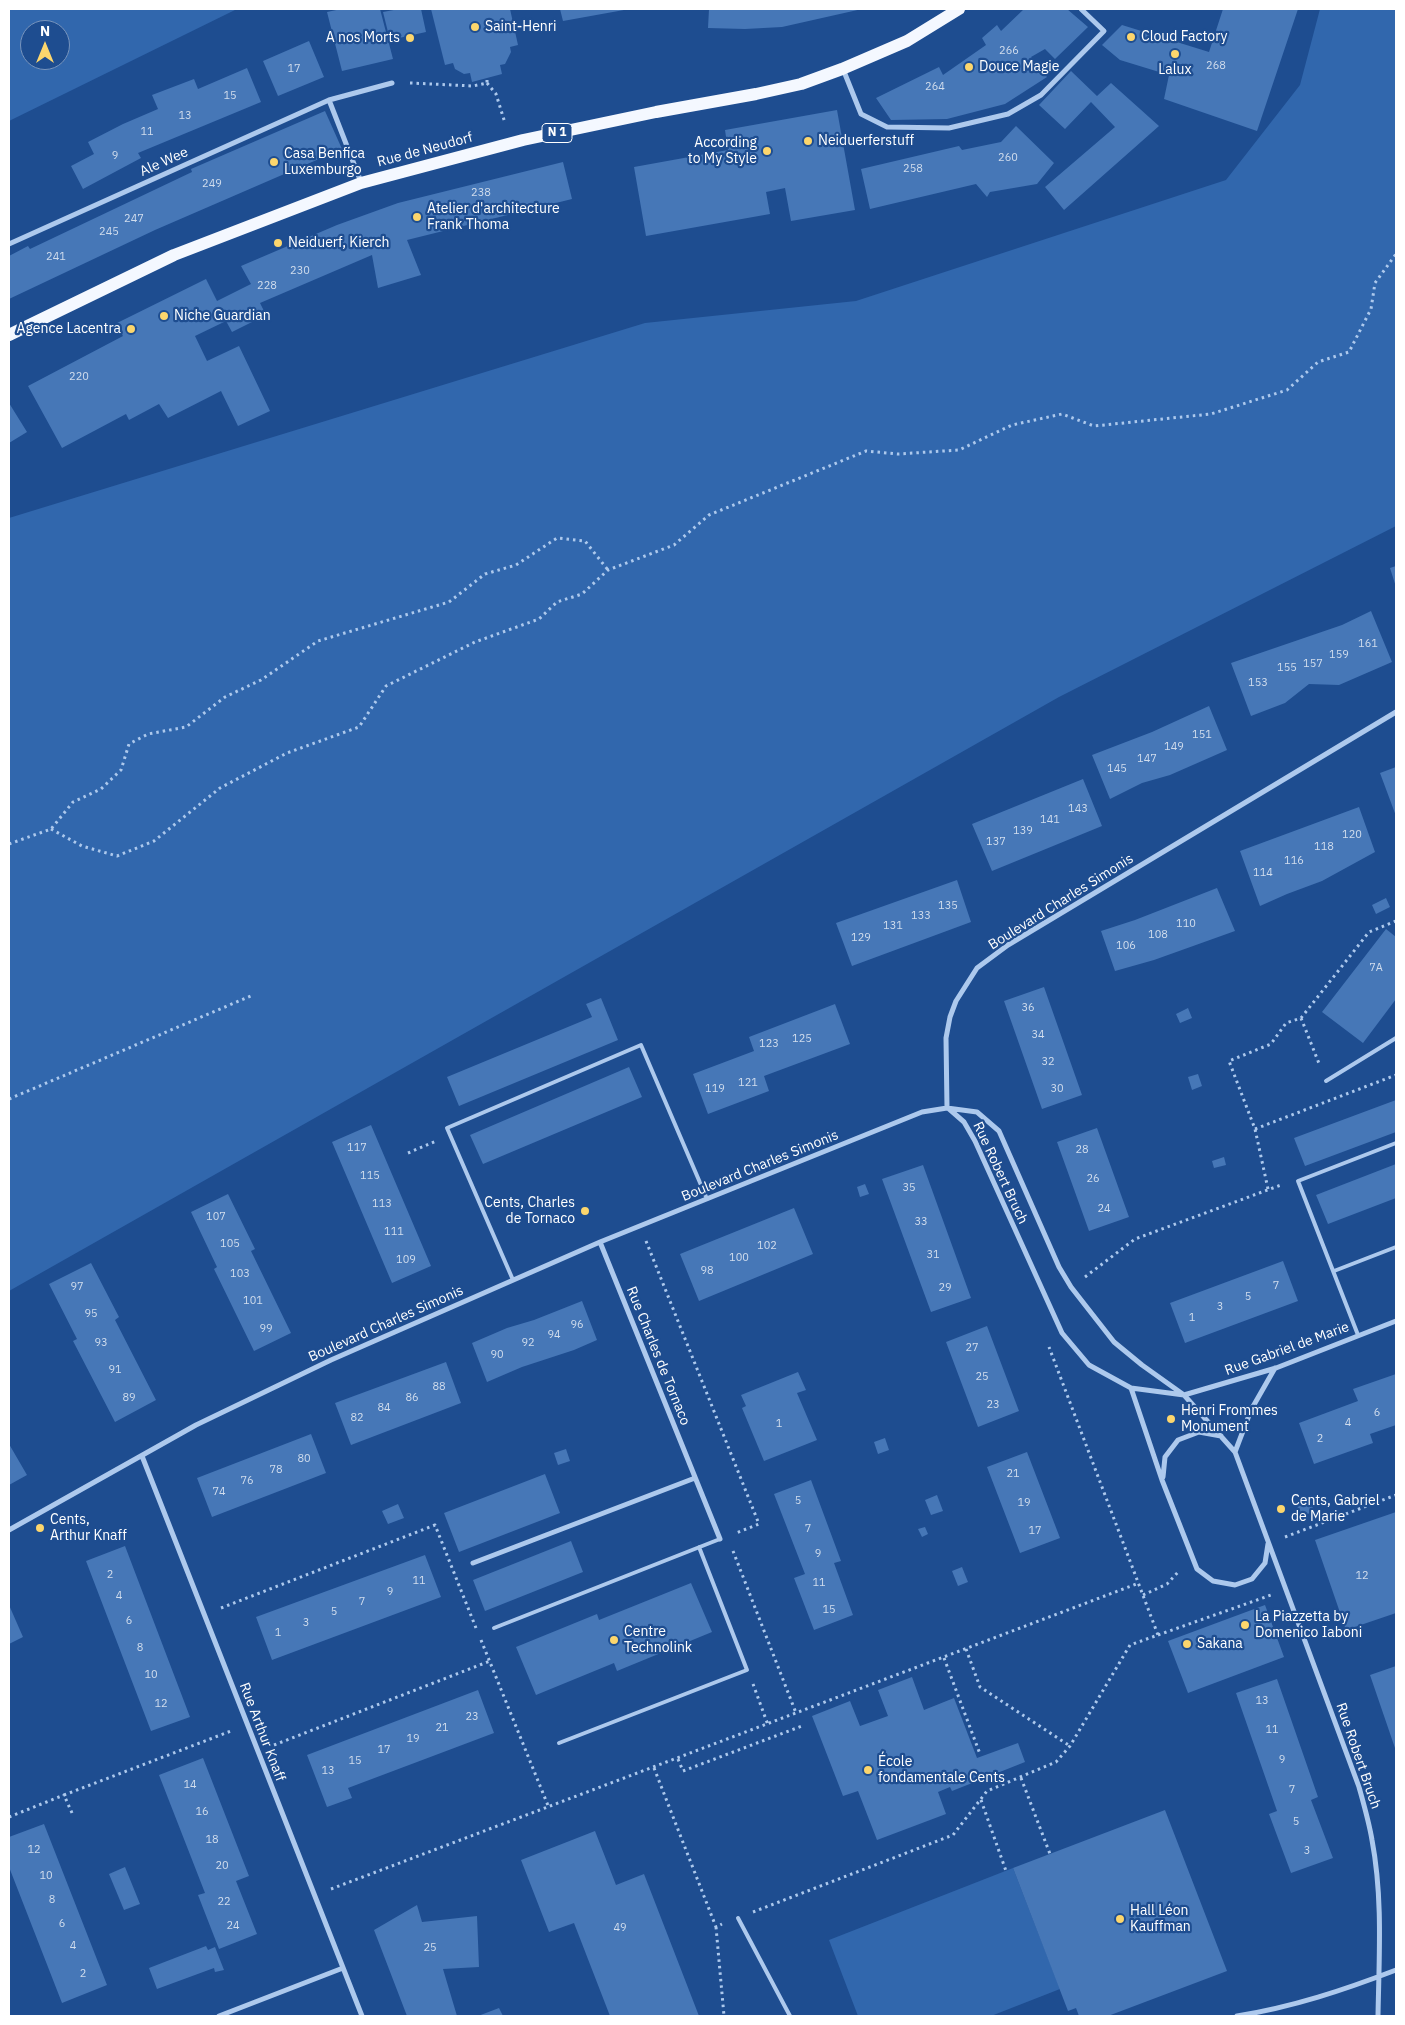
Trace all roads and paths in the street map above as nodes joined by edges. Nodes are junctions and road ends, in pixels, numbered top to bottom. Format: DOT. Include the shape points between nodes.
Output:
graph roads {
  1 [pos="959,9"];
  2 [pos="1082,9"];
  3 [pos="842,69"];
  4 [pos="487,78"];
  5 [pos="392,83"];
  6 [pos="488,83"];
  7 [pos="329,100"];
  8 [pos="500,107"];
  9 [pos="361,182"];
  10 [pos="9,244"];
  11 [pos="1396,254"];
  12 [pos="9,335"];
  13 [pos="608,570"];
  14 [pos="1396,712"];
  15 [pos="50,829"];
  16 [pos="9,844"];
  17 [pos="1396,921"];
  18 [pos="253,995"];
  19 [pos="1301,1018"];
  20 [pos="1396,1038"];
  21 [pos="1396,1075"];
  22 [pos="1326,1081"];
  23 [pos="9,1099"];
  24 [pos="947,1108"];
  25 [pos="1255,1129"];
  26 [pos="451,1136"];
  27 [pos="1396,1143"];
  28 [pos="408,1153"];
  29 [pos="1298,1181"];
  30 [pos="1268,1189"];
  31 [pos="707,1199"];
  32 [pos="640,1227"];
  33 [pos="600,1242"];
  34 [pos="1396,1247"];
  35 [pos="1334,1271"];
  36 [pos="513,1280"];
  37 [pos="1071,1287"];
  38 [pos="1396,1321"];
  39 [pos="1358,1335"];
  40 [pos="1047,1342"];
  41 [pos="1276,1368"];
  42 [pos="1131,1388"];
  43 [pos="1184,1395"];
  44 [pos="1221,1436"];
  45 [pos="1235,1452"];
  46 [pos="142,1456"];
  47 [pos="695,1478"];
  48 [pos="1162,1480"];
  49 [pos="1396,1495"];
  50 [pos="9,1530"];
  51 [pos="727,1536"];
  52 [pos="720,1539"];
  53 [pos="1268,1544"];
  54 [pos="699,1548"];
  55 [pos="1193,1557"];
  56 [pos="473,1564"];
  57 [pos="1139,1583"];
  58 [pos="1285,1590"];
  59 [pos="1142,1594"];
  60 [pos="204,1614"];
  61 [pos="494,1628"];
  62 [pos="1158,1635"];
  63 [pos="966,1649"];
  64 [pos="944,1658"];
  65 [pos="490,1662"];
  66 [pos="747,1670"];
  67 [pos="796,1713"];
  68 [pos="248,1724"];
  69 [pos="768,1724"];
  70 [pos="802,1726"];
  71 [pos="559,1743"];
  72 [pos="1070,1746"];
  73 [pos="258,1751"];
  74 [pos="980,1754"];
  75 [pos="678,1758"];
  76 [pos="654,1768"];
  77 [pos="1021,1778"];
  78 [pos="64,1795"];
  79 [pos="981,1799"];
  80 [pos="549,1808"];
  81 [pos="72,1813"];
  82 [pos="9,1817"];
  83 [pos="1050,1854"];
  84 [pos="1006,1871"];
  85 [pos="309,1883"];
  86 [pos="738,1918"];
  87 [pos="716,1927"];
  88 [pos="343,1968"];
  89 [pos="1396,1970"];
  90 [pos="1379,1977"];
  91 [pos="219,2016"];
  92 [pos="362,2016"];
  93 [pos="724,2016"];
  94 [pos="790,2016"];
  95 [pos="1238,2016"];
  96 [pos="1378,2016"];
  1 -- 3 [label="main road, Rue de Neudorf / N 1" via="907,41"];
  2 -- 3 [label="street" via="1104,31 1041,95 1008,114 949,128 887,127 861,114"];
  3 -- 9 [label="main road, Rue de Neudorf / N 1" via="792,86 517,141"];
  4 -- 6 [label="path"];
  5 -- 6 [label="path" via="473,86"];
  5 -- 7 [label="street, Ale Wee"];
  6 -- 8 [label="path"];
  7 -- 9 [label="street"];
  7 -- 10 [label="street, Ale Wee"];
  9 -- 12 [label="main road, Rue de Neudorf / N 1" via="174,255"];
  11 -- 13 [label="path" via="1375,283 1371,309 1349,352 1318,362 1287,390 1211,414 1094,426 1062,414 1012,425 959,450 898,454 866,451 709,515 674,545"];
  13 -- 15 [label="path" via="582,594 557,602 539,619 475,642 386,686 360,727 287,753 220,788 154,841 117,856 82,846"];
  13 -- 15 [label="path" via="585,541 557,538 516,565 485,574 449,602 318,641 261,680 225,697 186,727 148,734 129,744 120,770 101,789 73,802"];
  14 -- 24 [label="street, Boulevard Charles Simonis" via="1016,940 977,968 950,1017 946,1038"];
  15 -- 16 [label="path"];
  17 -- 19 [label="path" via="1369,932"];
  18 -- 23 [label="path"];
  19 -- 22 [label="path"];
  19 -- 25 [label="path" via="1286,1023 1271,1044 1229,1061"];
  20 -- 22 [label="lane"];
  21 -- 25 [label="path"];
  24 -- 31 [label="street, Boulevard Charles Simonis" via="922,1112"];
  24 -- 37 [label="street, Rue Robert Bruch" via="977,1112 999,1131 1059,1267"];
  24 -- 42 [label="street, Rue Robert Bruch" via="964,1122 975,1141 1062,1333 1089,1365"];
  25 -- 30 [label="path"];
  26 -- 28 [label="path"];
  26 -- 31 [label="lane" via="448,1128 641,1045"];
  26 -- 36 [label="lane"];
  27 -- 29 [label="lane"];
  29 -- 30 [label="path"];
  29 -- 35 [label="lane"];
  30 -- 37 [label="path" via="1135,1239"];
  31 -- 32 [label="street, Boulevard Charles Simonis"];
  32 -- 33 [label="street, Boulevard Charles Simonis"];
  32 -- 51 [label="path" via="759,1524"];
  33 -- 36 [label="street, Boulevard Charles Simonis"];
  33 -- 47 [label="street, Rue Charles de Tornaco"];
  34 -- 35 [label="lane"];
  35 -- 39 [label="lane"];
  36 -- 46 [label="street, Boulevard Charles Simonis" via="331,1360 196,1425"];
  37 -- 43 [label="street, Rue Robert Bruch" via="1114,1342"];
  38 -- 39 [label="street, Rue Gabriel de Marie"];
  39 -- 41 [label="street, Rue Gabriel de Marie"];
  40 -- 57 [label="path"];
  41 -- 43 [label="street, Rue Gabriel de Marie"];
  41 -- 45 [label="street" via="1251,1410"];
  42 -- 43 [label="street, Rue Robert Bruch"];
  42 -- 48 [label="street"];
  43 -- 44 [label="street, Rue Robert Bruch"];
  44 -- 45 [label="street, Rue Robert Bruch"];
  44 -- 48 [label="street" via="1199,1432 1178,1440 1165,1457"];
  45 -- 53 [label="street, Rue Robert Bruch"];
  46 -- 50 [label="street, Boulevard Charles Simonis"];
  46 -- 60 [label="street, Rue Arthur Knaff"];
  47 -- 52 [label="street, Rue Charles de Tornaco"];
  47 -- 56 [label="street"];
  48 -- 55 [label="street"];
  49 -- 53 [label="path"];
  51 -- 52 [label="path"];
  51 -- 67 [label="path"];
  52 -- 54 [label="lane"];
  53 -- 55 [label="street" via="1264,1563 1252,1578 1235,1585 1213,1581 1197,1569"];
  53 -- 58 [label="street, Rue Robert Bruch"];
  54 -- 61 [label="lane"];
  54 -- 66 [label="lane"];
  55 -- 59 [label="path" via="1168,1584"];
  57 -- 59 [label="path"];
  57 -- 63 [label="path"];
  58 -- 62 [label="path"];
  58 -- 90 [label="street, Rue Robert Bruch" via="1359,1787 1372,1840 1379,1894"];
  59 -- 62 [label="path"];
  60 -- 65 [label="path" via="436,1525"];
  60 -- 68 [label="street, Rue Arthur Knaff"];
  62 -- 72 [label="path" via="1130,1646"];
  63 -- 64 [label="path"];
  63 -- 72 [label="path" via="980,1687"];
  64 -- 67 [label="path"];
  64 -- 74 [label="path"];
  65 -- 73 [label="path"];
  65 -- 80 [label="path"];
  66 -- 69 [label="path"];
  66 -- 71 [label="lane"];
  67 -- 69 [label="path"];
  68 -- 73 [label="street, Rue Arthur Knaff"];
  68 -- 78 [label="path"];
  69 -- 75 [label="path"];
  70 -- 75 [label="path" via="683,1771"];
  72 -- 77 [label="path" via="1056,1762"];
  73 -- 85 [label="street, Rue Arthur Knaff"];
  75 -- 76 [label="path"];
  76 -- 80 [label="path"];
  76 -- 87 [label="path"];
  77 -- 79 [label="path" via="988,1791"];
  77 -- 83 [label="path"];
  78 -- 81 [label="path"];
  78 -- 82 [label="path"];
  79 -- 84 [label="path"];
  79 -- 86 [label="path" via="953,1835"];
  80 -- 85 [label="path" via="331,1890 326,1877"];
  85 -- 88 [label="street, Rue Arthur Knaff"];
  86 -- 87 [label="path"];
  86 -- 94 [label="lane"];
  87 -- 93 [label="path"];
  88 -- 91 [label="street"];
  88 -- 92 [label="street, Rue Arthur Knaff"];
  89 -- 90 [label="street"];
  90 -- 95 [label="street" via="1275,2010"];
  90 -- 96 [label="street, Rue Robert Bruch"];
}
